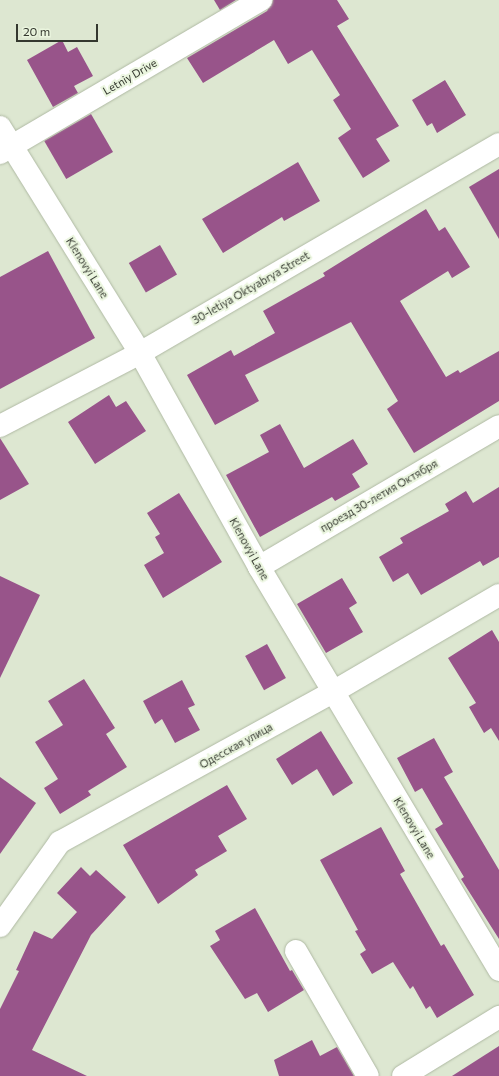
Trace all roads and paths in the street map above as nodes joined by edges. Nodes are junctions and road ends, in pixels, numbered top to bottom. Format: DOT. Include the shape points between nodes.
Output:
graph roads {
  1 [pos="261,0"];
  2 [pos="0,127"];
  3 [pos="499,144"];
  4 [pos="6,150"];
  5 [pos="140,353"];
  6 [pos="0,426"];
  7 [pos="499,426"];
  8 [pos="259,567"];
  9 [pos="499,595"];
  10 [pos="333,692"];
  11 [pos="0,926"];
  12 [pos="296,951"];
  13 [pos="499,970"];
  14 [pos="499,1018"];
  15 [pos="368,1076"];
  16 [pos="403,1076"];
  1 -- 4 [label="street, Letniy Drive"];
  2 -- 4 [label="street, Klenovyi Lane"];
  3 -- 5 [label="street, 30-letiya Oktyabrya Street"];
  4 -- 5 [label="street, Klenovyi Lane"];
  5 -- 6 [label="street, 30-letiya Oktyabrya Street"];
  5 -- 8 [label="street, Klenovyi Lane"];
  7 -- 8 [label="street, проезд 30-летия Октября"];
  8 -- 10 [label="street, Klenovyi Lane"];
  9 -- 10 [label="street, Одесская улица"];
  10 -- 11 [label="street, Одесская улица" via="60,842"];
  10 -- 13 [label="street, Klenovyi Lane"];
  12 -- 15 [label="street"];
  14 -- 16 [label="street"];
}
